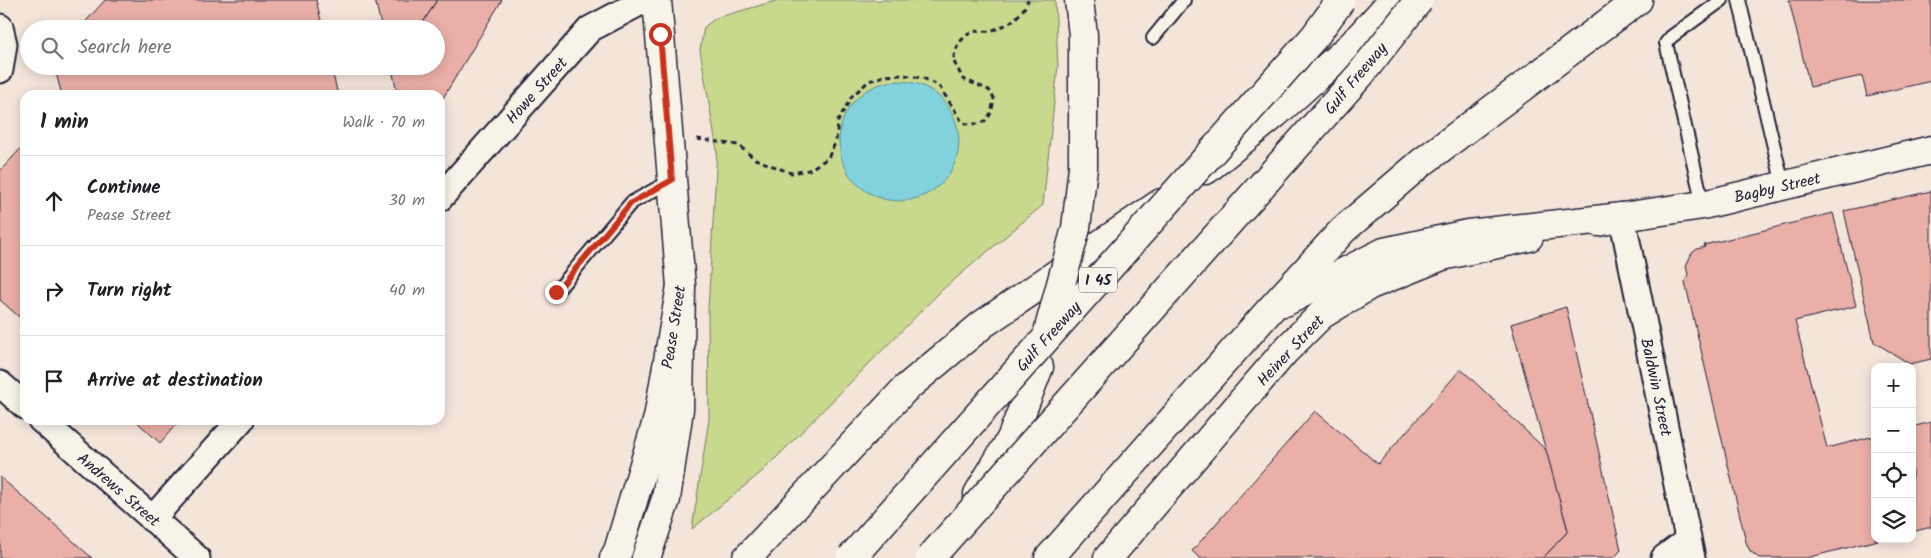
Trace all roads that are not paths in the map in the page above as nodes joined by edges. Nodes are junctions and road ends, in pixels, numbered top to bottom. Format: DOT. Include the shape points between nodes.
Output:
graph roads {
  1 [pos="645,0"];
  2 [pos="657,0"];
  3 [pos="1078,0"];
  4 [pos="1184,0"];
  5 [pos="1341,0"];
  6 [pos="1393,0"];
  7 [pos="1419,0"];
  8 [pos="1638,0"];
  9 [pos="1722,0"];
  10 [pos="1740,0"];
  11 [pos="0,27"];
  12 [pos="1153,38"];
  13 [pos="0,70"];
  14 [pos="1931,150"];
  15 [pos="672,180"];
  16 [pos="1783,185"];
  17 [pos="445,192"];
  18 [pos="1703,205"];
  19 [pos="1622,217"];
  20 [pos="681,286"];
  21 [pos="556,292"];
  22 [pos="1268,311"];
  23 [pos="0,384"];
  24 [pos="20,402"];
  25 [pos="47,425"];
  26 [pos="237,425"];
  27 [pos="152,519"];
  28 [pos="1690,549"];
  29 [pos="1116,555"];
  30 [pos="197,558"];
  31 [pos="614,558"];
  32 [pos="646,558"];
  33 [pos="746,558"];
  34 [pos="851,558"];
  35 [pos="930,558"];
  36 [pos="941,558"];
  37 [pos="1050,558"];
  38 [pos="1664,558"];
  1 -- 17 [label="street, Howe Street" via="590,30"];
  2 -- 15 [label="main road, Pease Street"];
  3 -- 36 [label="main road, bridge" via="1083,35 1083,167 1076,228 1039,368 1011,439"];
  4 -- 12 [label="lane"];
  5 -- 34 [label="main road, Gulf Freeway / I 45, bridge" via="1315,36"];
  6 -- 33 [label="main road" via="1353,44 1275,114 1190,183 983,324 905,389"];
  7 -- 35 [label="main road, Gulf Freeway, bridge" via="1360,75"];
  8 -- 22 [label="main road" via="1422,163 1343,230"];
  9 -- 18 [label="lane" via="1666,43"];
  10 -- 16 [label="lane"];
  11 -- 13 [label="street" via="4,44"];
  14 -- 16 [label="main road, Bagby Street"];
  15 -- 20 [label="main road, Pease Street"];
  15 -- 21 [label="lane" via="631,203"];
  16 -- 18 [label="main road, Bagby Street"];
  18 -- 19 [label="main road, Bagby Street"];
  19 -- 22 [label="main road" via="1468,234 1384,252"];
  19 -- 28 [label="street, Baldwin Street"];
  19 -- 29 [label="main road, Heiner Street" via="1442,256 1370,285 1321,315 1285,352"];
  20 -- 31 [label="main road, Pease Street" via="658,418"];
  20 -- 32 [label="main road" via="679,409 666,499"];
  22 -- 37 [label="main road"];
  23 -- 24 [label="street"];
  25 -- 27 [label="street, Andrews Street"];
  26 -- 27 [label="street"];
  27 -- 30 [label="street, Andrews Street"];
  28 -- 38 [label="street"];
}
